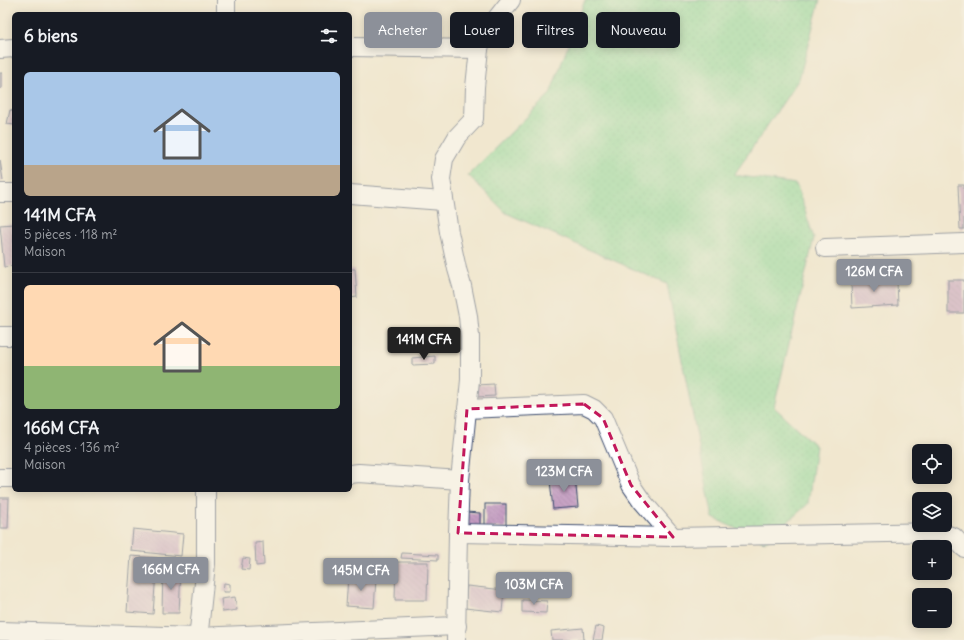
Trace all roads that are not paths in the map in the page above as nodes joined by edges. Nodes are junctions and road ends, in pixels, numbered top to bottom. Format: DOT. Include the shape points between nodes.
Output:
graph roads {
  1 [pos="226,0"];
  2 [pos="511,0"];
  3 [pos="226,12"];
  4 [pos="352,47"];
  5 [pos="12,48"];
  6 [pos="0,49"];
  7 [pos="479,49"];
  8 [pos="0,193"];
  9 [pos="12,193"];
  10 [pos="352,194"];
  11 [pos="443,201"];
  12 [pos="964,243"];
  13 [pos="825,248"];
  14 [pos="0,336"];
  15 [pos="12,336"];
  16 [pos="467,408"];
  17 [pos="352,474"];
  18 [pos="0,478"];
  19 [pos="12,478"];
  20 [pos="460,480"];
  21 [pos="206,492"];
  22 [pos="458,533"];
  23 [pos="673,537"];
  24 [pos="964,548"];
  25 [pos="0,631"];
  26 [pos="456,633"];
  27 [pos="198,638"];
  1 -- 3 [label="street"];
  2 -- 7 [label="street" via="482,37"];
  4 -- 7 [label="street"];
  5 -- 6 [label="street"];
  7 -- 11 [label="street" via="474,119 457,137 444,159 441,179"];
  8 -- 9 [label="street"];
  10 -- 11 [label="street"];
  11 -- 16 [label="street" via="468,316 470,380"];
  12 -- 13 [label="street"];
  14 -- 15 [label="street"];
  16 -- 20 [label="street"];
  16 -- 23 [label="street" via="584,404 594,409 602,418 631,485"];
  17 -- 20 [label="street"];
  18 -- 19 [label="street"];
  20 -- 22 [label="street"];
  21 -- 27 [label="street" via="206,564"];
  22 -- 23 [label="street"];
  22 -- 26 [label="street"];
  23 -- 24 [label="street" via="939,532 954,537"];
  25 -- 27 [label="street"];
  26 -- 27 [label="street"];
}
